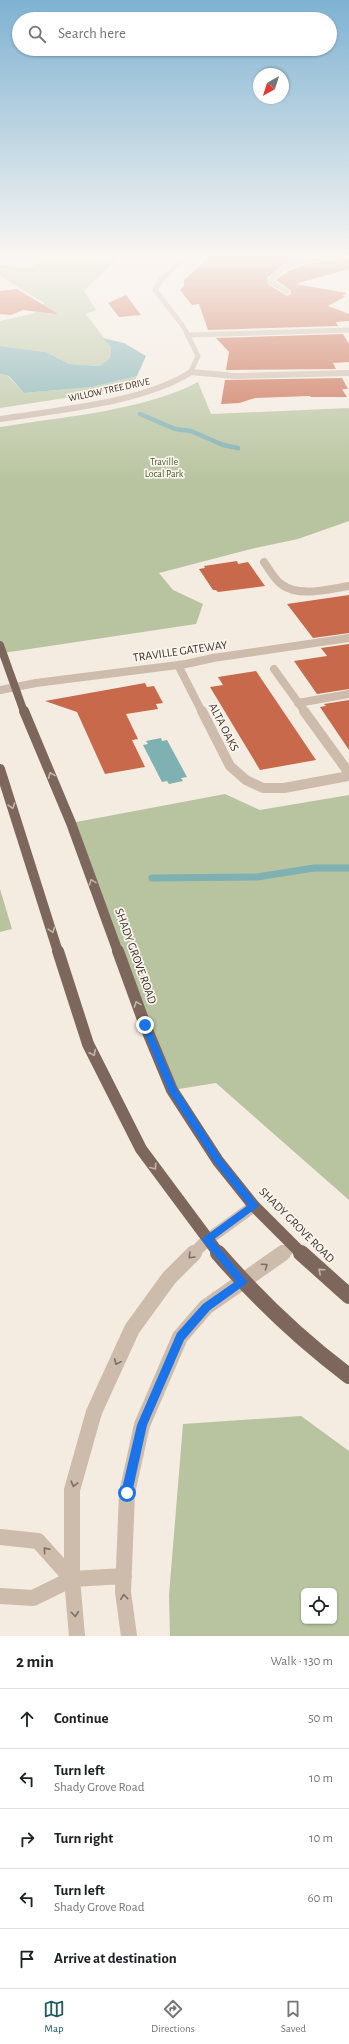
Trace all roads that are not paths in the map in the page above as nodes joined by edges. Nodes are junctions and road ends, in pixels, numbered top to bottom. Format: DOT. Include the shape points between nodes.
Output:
graph roads {
  1 [pos="186,330"];
  2 [pos="338,330"];
  3 [pos="190,335"];
  4 [pos="191,372"];
  5 [pos="349,373"];
  6 [pos="0,419"];
  7 [pos="264,562"];
  8 [pos="349,586"];
  9 [pos="349,638"];
  10 [pos="0,645"];
  11 [pos="178,665"];
  12 [pos="274,669"];
  13 [pos="15,687"];
  14 [pos="0,690"];
  15 [pos="349,694"];
  16 [pos="298,703"];
  17 [pos="0,769"];
  18 [pos="349,775"];
  19 [pos="254,1206"];
  20 [pos="207,1240"];
  21 [pos="293,1246"];
  22 [pos="242,1281"];
  23 [pos="349,1296"];
  24 [pos="349,1376"];
  25 [pos="0,1537"];
  26 [pos="124,1576"];
  27 [pos="72,1579"];
  28 [pos="0,1596"];
  29 [pos="76,1636"];
  30 [pos="129,1636"];
  1 -- 3 [label="street"];
  2 -- 3 [label="street"];
  3 -- 4 [label="street" via="198,356"];
  4 -- 5 [label="street" via="235,376"];
  4 -- 6 [label="street, WILLOW TREE DRIVE" via="168,385 131,396"];
  7 -- 8 [label="street" via="282,585 296,590 311,591"];
  9 -- 11 [label="street, TRAVILLE GATEWAY"];
  10 -- 13 [label="main road, SHADY GROVE ROAD"];
  11 -- 13 [label="street, TRAVILLE GATEWAY"];
  11 -- 18 [label="street, ALTA OAKS" via="230,766 246,780 262,788 284,788"];
  12 -- 16 [label="street"];
  13 -- 14 [label="street, TRAVILLE GATEWAY"];
  19 -- 13 [label="main road, SHADY GROVE ROAD, one-way" via="218,1161 172,1090 145,1025 71,823"];
  15 -- 16 [label="street"];
  16 -- 18 [label="street"];
  17 -- 20 [label="main road, one-way" via="88,1044 141,1149"];
  19 -- 20 [label="street"];
  19 -- 21 [label="main road, SHADY GROVE ROAD"];
  20 -- 22 [label="main road"];
  20 -- 27 [label="street, one-way" via="170,1278 132,1329 94,1412 72,1490"];
  22 -- 21 [label="street, one-way"];
  23 -- 21 [label="main road, SHADY GROVE ROAD, one-way"];
  22 -- 24 [label="main road" via="321,1355"];
  22 -- 26 [label="street" via="206,1307 180,1337 142,1425 127,1493"];
  27 -- 25 [label="street, one-way" via="38,1541"];
  26 -- 27 [label="street"];
  30 -- 26 [label="street, one-way" via="123,1592"];
  27 -- 28 [label="street" via="33,1598"];
  27 -- 29 [label="street, one-way"];
}
